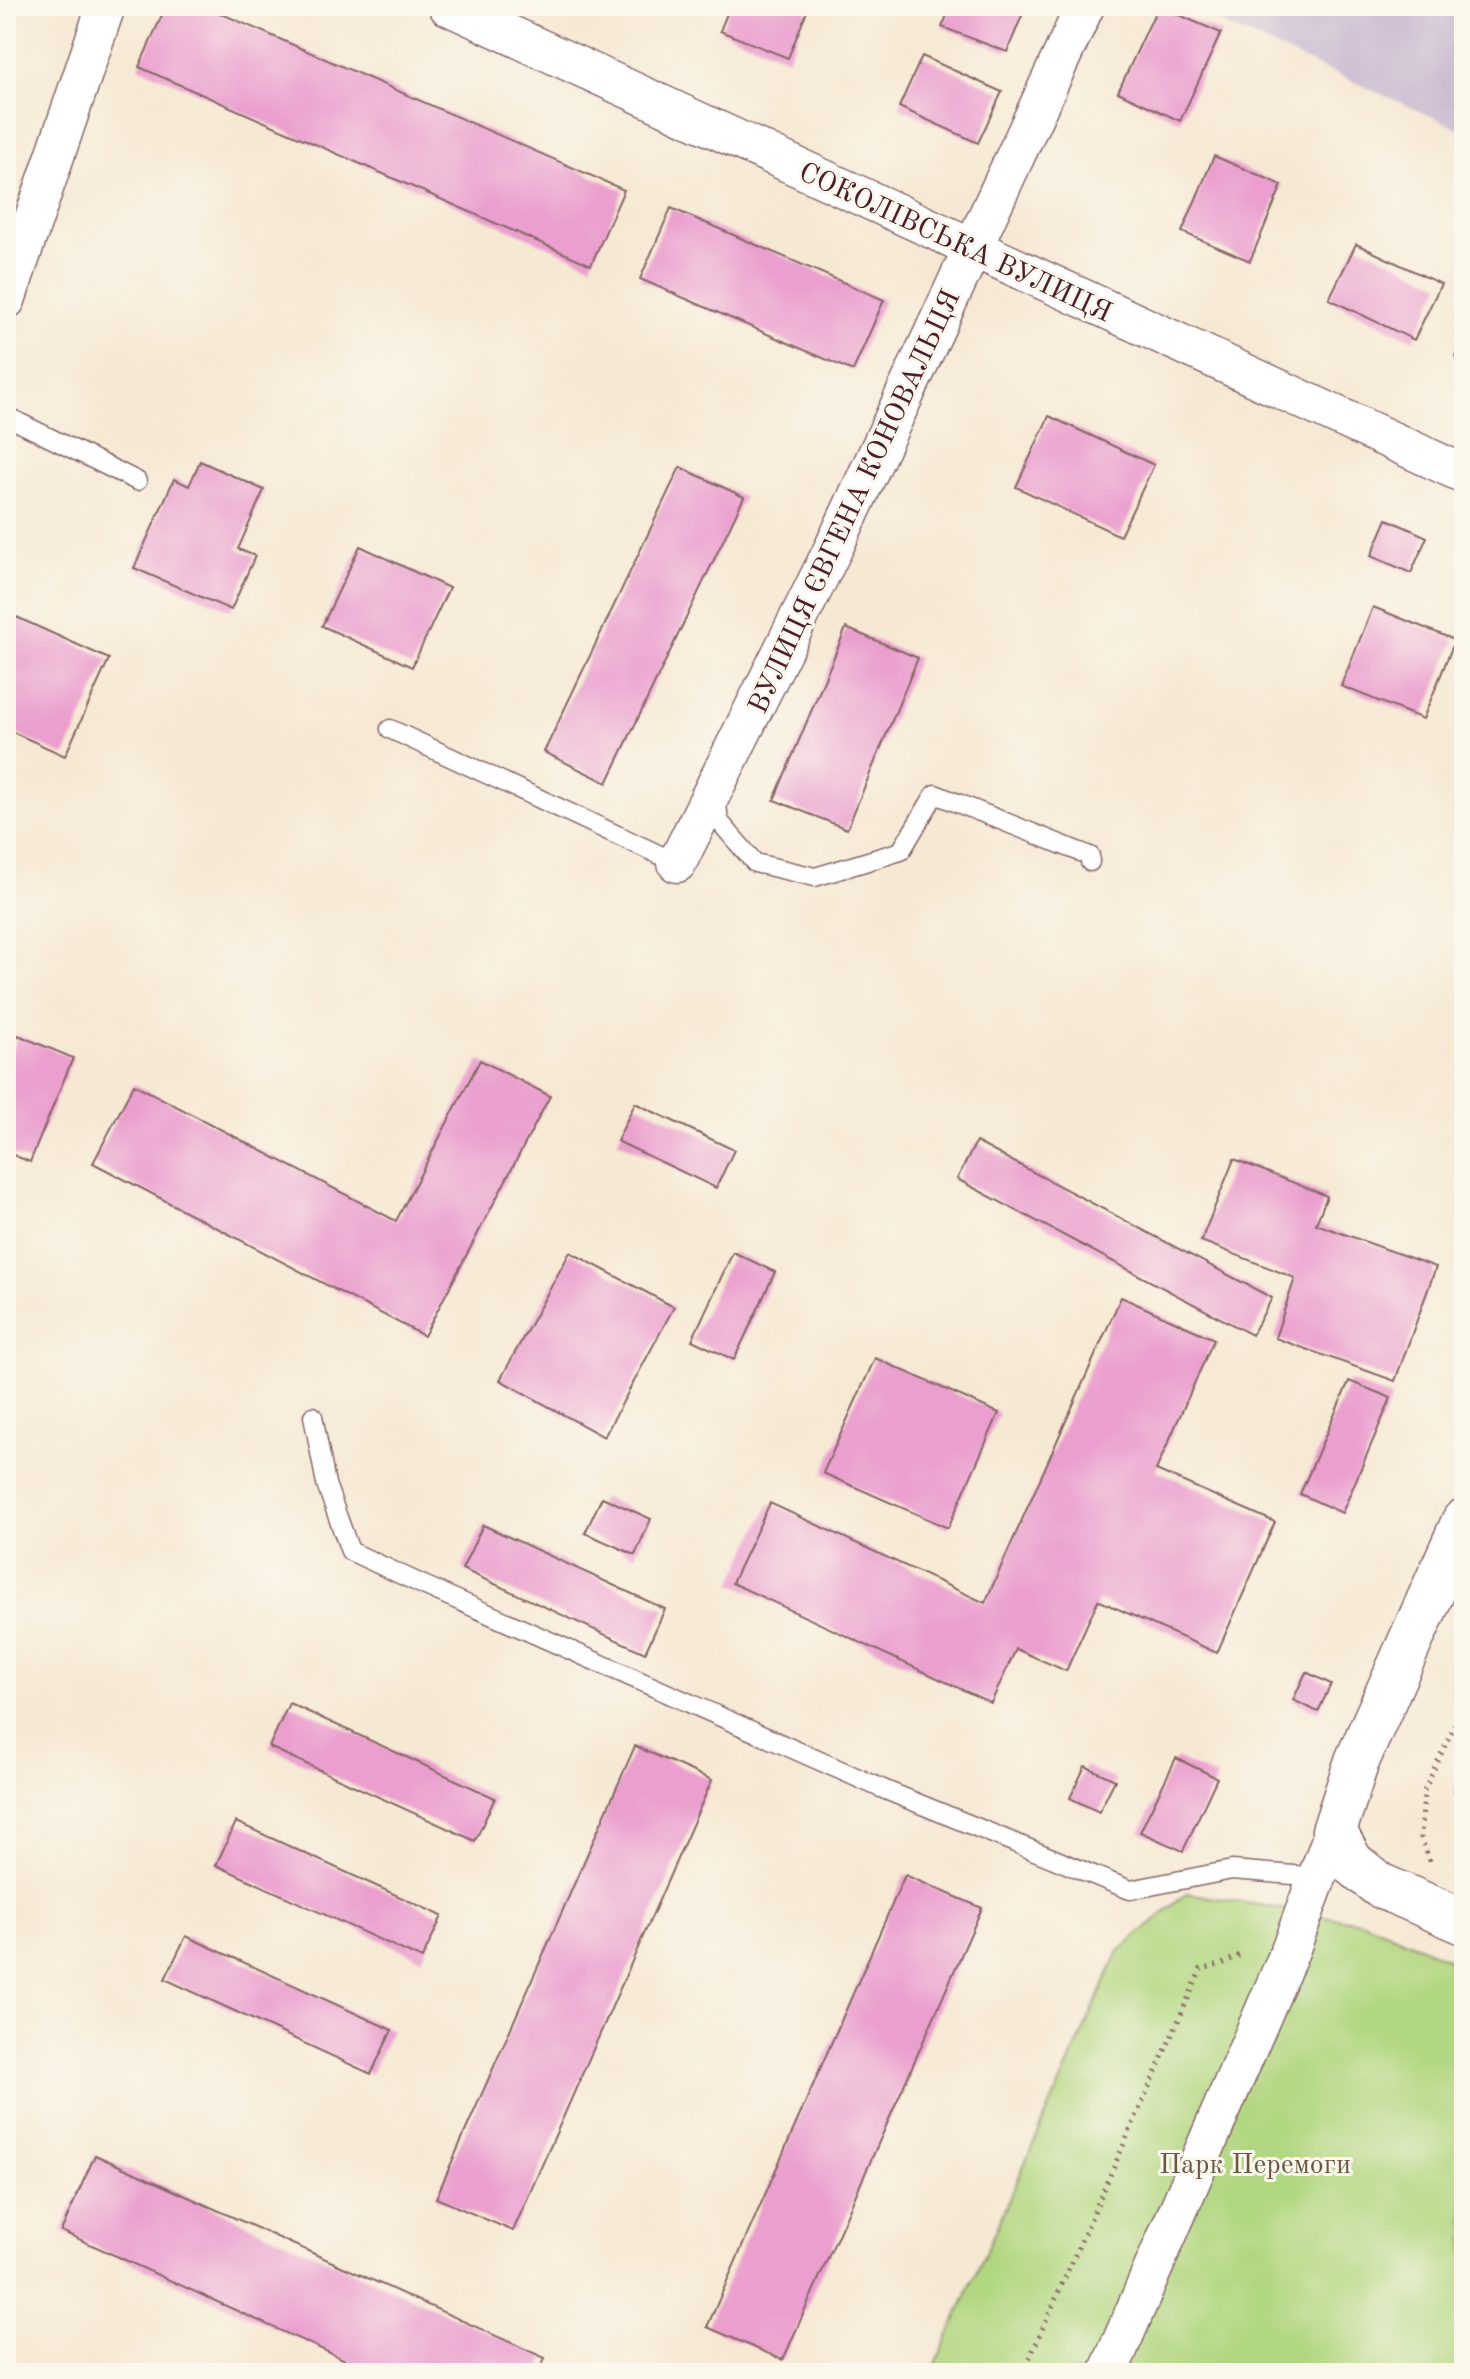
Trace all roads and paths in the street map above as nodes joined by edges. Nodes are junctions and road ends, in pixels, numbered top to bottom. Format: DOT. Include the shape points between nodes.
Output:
graph roads {
  1 [pos="106,6"];
  2 [pos="448,6"];
  3 [pos="1085,6"];
  4 [pos="972,249"];
  5 [pos="6,300"];
  6 [pos="6,416"];
  7 [pos="1464,474"];
  8 [pos="137,481"];
  9 [pos="390,729"];
  10 [pos="715,790"];
  11 [pos="1090,862"];
  12 [pos="677,863"];
  13 [pos="313,1416"];
  14 [pos="1464,1521"];
  15 [pos="1464,1705"];
  16 [pos="1334,1831"];
  17 [pos="1433,1867"];
  18 [pos="1318,1877"];
  19 [pos="1464,1922"];
  20 [pos="1201,1969"];
  21 [pos="1023,2373"];
  22 [pos="1108,2373"];
  1 -- 5 [label="street"];
  2 -- 4 [label="street, СОКОЛІВСЬКА ВУЛИЦЯ"];
  3 -- 4 [label="street, ВУЛИЦЯ ЄВГЕНА КОНОВАЛЬЦЯ"];
  4 -- 7 [label="street, СОКОЛІВСЬКА ВУЛИЦЯ"];
  4 -- 10 [label="street, ВУЛИЦЯ ЄВГЕНА КОНОВАЛЬЦЯ"];
  6 -- 8 [label="lane"];
  9 -- 12 [label="lane"];
  10 -- 11 [label="lane" via="719,821 755,863 815,877 901,851 935,794 1090,856"];
  10 -- 12 [label="street, ВУЛИЦЯ ЄВГЕНА КОНОВАЛЬЦЯ"];
  13 -- 18 [label="lane" via="326,1484 350,1551 419,1583 883,1789 1130,1890 1232,1870"];
  14 -- 16 [label="street" via="1357,1761"];
  15 -- 17 [label="path" via="1424,1791 1421,1838"];
  16 -- 18 [label="street"];
  16 -- 19 [label="street" via="1351,1862 1379,1885"];
  18 -- 22 [label="street"];
  20 -- 21 [label="path"];
}
